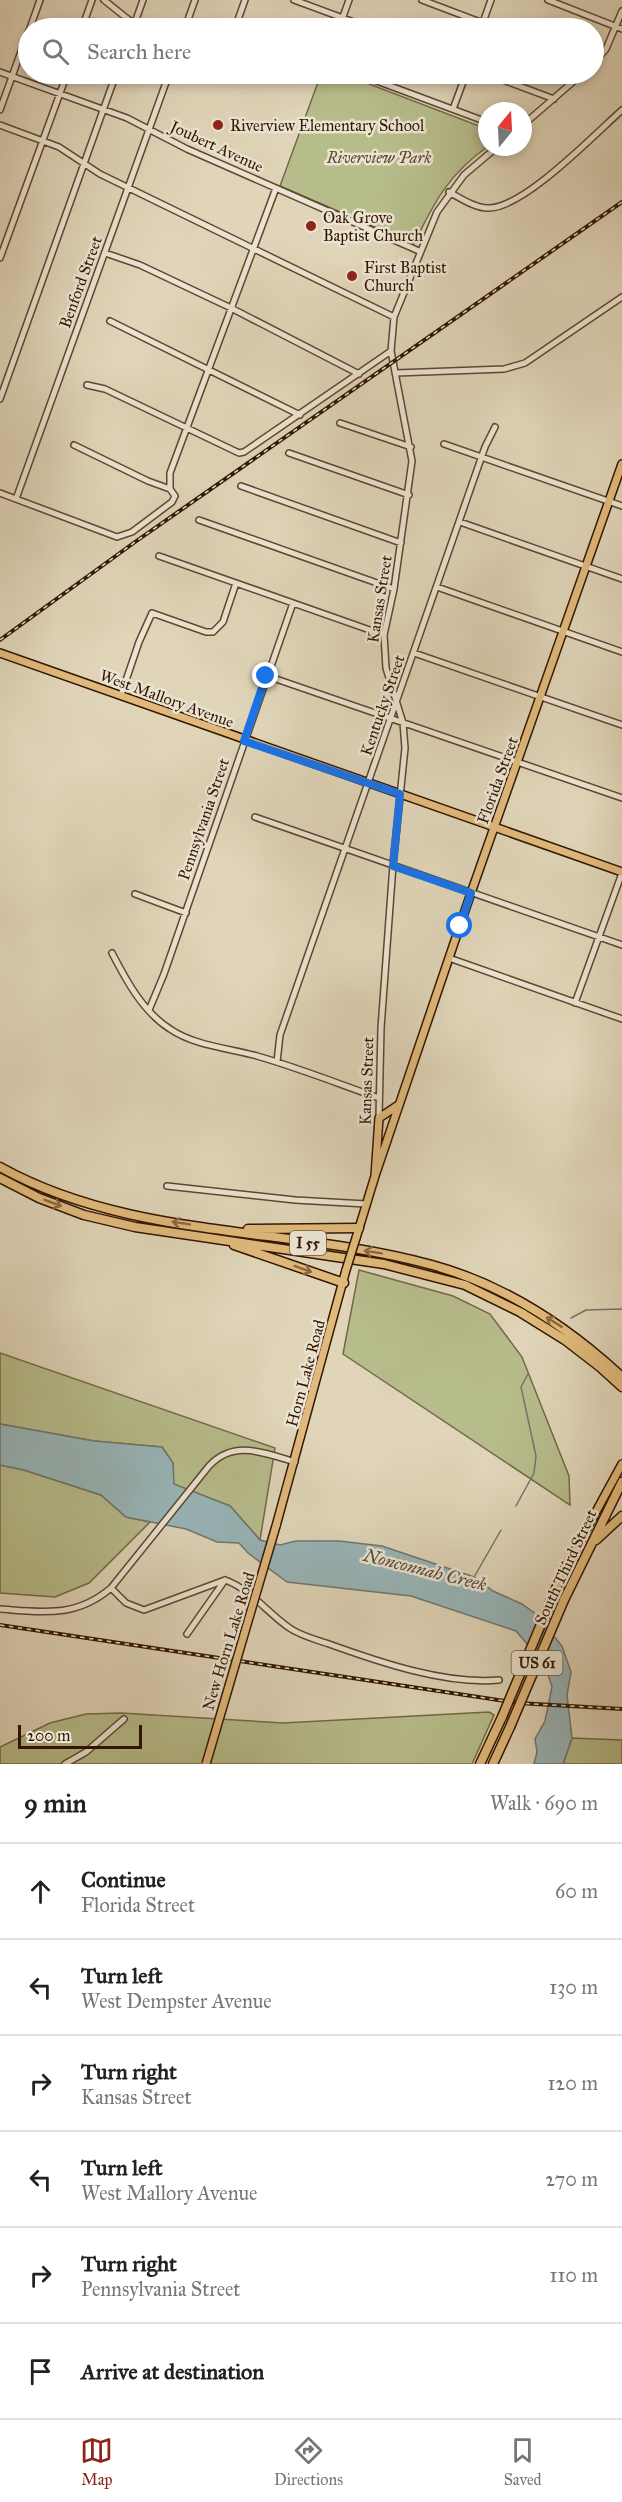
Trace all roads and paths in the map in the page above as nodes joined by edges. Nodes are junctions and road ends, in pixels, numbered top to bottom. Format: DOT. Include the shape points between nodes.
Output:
graph roads {
  1 [pos="40,0"];
  2 [pos="92,0"];
  3 [pos="104,0"];
  4 [pos="143,0"];
  5 [pos="195,0"];
  6 [pos="245,0"];
  7 [pos="294,0"];
  8 [pos="349,0"];
  9 [pos="422,0"];
  10 [pos="491,0"];
  11 [pos="548,0"];
  12 [pos="622,11"];
  13 [pos="33,18"];
  14 [pos="86,18"];
  15 [pos="125,18"];
  16 [pos="138,18"];
  17 [pos="189,18"];
  18 [pos="239,18"];
  19 [pos="343,18"];
  20 [pos="464,18"];
  21 [pos="485,18"];
  22 [pos="595,18"];
  23 [pos="604,21"];
  24 [pos="619,27"];
  25 [pos="604,51"];
  26 [pos="18,60"];
  27 [pos="0,72"];
  28 [pos="12,77"];
  29 [pos="18,79"];
  30 [pos="33,84"];
  31 [pos="63,84"];
  32 [pos="112,84"];
  33 [pos="165,84"];
  34 [pos="385,84"];
  35 [pos="462,84"];
  36 [pos="514,84"];
  37 [pos="571,84"];
  38 [pos="60,93"];
  39 [pos="554,99"];
  40 [pos="104,108"];
  41 [pos="453,109"];
  42 [pos="0,110"];
  43 [pos="622,110"];
  44 [pos="532,117"];
  45 [pos="478,119"];
  46 [pos="0,125"];
  47 [pos="149,129"];
  48 [pos="43,140"];
  49 [pos="486,156"];
  50 [pos="83,165"];
  51 [pos="129,188"];
  52 [pos="276,188"];
  53 [pos="449,192"];
  54 [pos="254,248"];
  55 [pos="419,251"];
  56 [pos="105,253"];
  57 [pos="0,258"];
  58 [pos="622,297"];
  59 [pos="231,308"];
  60 [pos="394,317"];
  61 [pos="110,321"];
  62 [pos="391,351"];
  63 [pos="209,369"];
  64 [pos="396,373"];
  65 [pos="359,374"];
  66 [pos="87,385"];
  67 [pos="0,399"];
  68 [pos="300,415"];
  69 [pos="340,423"];
  70 [pos="495,427"];
  71 [pos="188,429"];
  72 [pos="444,444"];
  73 [pos="74,445"];
  74 [pos="411,447"];
  75 [pos="289,453"];
  76 [pos="482,458"];
  77 [pos="622,464"];
  78 [pos="241,486"];
  79 [pos="170,489"];
  80 [pos="0,494"];
  81 [pos="408,495"];
  82 [pos="16,499"];
  83 [pos="609,501"];
  84 [pos="622,506"];
  85 [pos="199,520"];
  86 [pos="460,522"];
  87 [pos="401,543"];
  88 [pos="159,556"];
  89 [pos="586,567"];
  90 [pos="622,579"];
  91 [pos="236,583"];
  92 [pos="437,588"];
  93 [pos="394,589"];
  94 [pos="293,603"];
  95 [pos="564,632"];
  96 [pos="384,635"];
  97 [pos="622,652"];
  98 [pos="0,653"];
  99 [pos="414,653"];
  100 [pos="276,679"];
  101 [pos="121,695"];
  102 [pos="540,697"];
  103 [pos="398,701"];
  104 [pos="392,719"];
  105 [pos="403,723"];
  106 [pos="622,725"];
  107 [pos="244,741"];
  108 [pos="519,761"];
  109 [pos="368,784"];
  110 [pos="400,794"];
  111 [pos="622,798"];
  112 [pos="255,817"];
  113 [pos="494,827"];
  114 [pos="346,849"];
  115 [pos="393,866"];
  116 [pos="622,872"];
  117 [pos="471,893"];
  118 [pos="135,894"];
  119 [pos="186,912"];
  120 [pos="599,937"];
  121 [pos="622,945"];
  122 [pos="112,953"];
  123 [pos="449,958"];
  124 [pos="576,1003"];
  125 [pos="149,1010"];
  126 [pos="622,1019"];
  127 [pos="277,1062"];
  128 [pos="379,1098"];
  129 [pos="398,1105"];
  130 [pos="379,1118"];
  131 [pos="0,1167"];
  132 [pos="375,1176"];
  133 [pos="0,1178"];
  134 [pos="167,1186"];
  135 [pos="366,1204"];
  136 [pos="359,1228"];
  137 [pos="209,1232"];
  138 [pos="344,1283"];
  139 [pos="622,1377"];
  140 [pos="622,1387"];
  141 [pos="295,1462"];
  142 [pos="622,1464"];
  143 [pos="622,1482"];
  144 [pos="622,1516"];
  145 [pos="276,1526"];
  146 [pos="586,1552"];
  147 [pos="561,1576"];
  148 [pos="225,1580"];
  149 [pos="111,1588"];
  150 [pos="0,1609"];
  151 [pos="188,1634"];
  152 [pos="499,1680"];
  153 [pos="124,1719"];
  154 [pos="65,1764"];
  155 [pos="206,1764"];
  156 [pos="480,1764"];
  157 [pos="493,1764"];
  1 -- 13 [label="street"];
  2 -- 14 [label="street"];
  3 -- 15 [label="street"];
  4 -- 16 [label="street"];
  5 -- 17 [label="street"];
  6 -- 18 [label="street"];
  7 -- 19 [label="street"];
  8 -- 19 [label="street"];
  9 -- 20 [label="street"];
  10 -- 21 [label="street"];
  11 -- 22 [label="street"];
  12 -- 24 [label="street"];
  23 -- 24 [label="street"];
  24 -- 25 [label="street"];
  26 -- 28 [label="street"];
  27 -- 28 [label="street, Joubert Avenue"];
  28 -- 29 [label="street, Joubert Avenue"];
  28 -- 42 [label="street"];
  30 -- 38 [label="street, Joubert Avenue"];
  31 -- 38 [label="street"];
  32 -- 40 [label="street"];
  33 -- 47 [label="street, Benford Street"];
  34 -- 41 [label="street"];
  35 -- 41 [label="street"];
  36 -- 39 [label="street"];
  37 -- 39 [label="street"];
  38 -- 40 [label="street, Joubert Avenue"];
  38 -- 48 [label="street"];
  39 -- 44 [label="street"];
  40 -- 47 [label="street, Joubert Avenue"];
  40 -- 50 [label="street"];
  41 -- 45 [label="street"];
  43 -- 53 [label="street" via="536,186 500,206 478,206"];
  46 -- 48 [label="street"];
  47 -- 51 [label="street, Benford Street"];
  47 -- 52 [label="street, Joubert Avenue"];
  48 -- 50 [label="street"];
  48 -- 57 [label="street"];
  49 -- 53 [label="street, Kansas Street"];
  50 -- 51 [label="street"];
  50 -- 67 [label="street"];
  51 -- 54 [label="street"];
  51 -- 56 [label="street, Benford Street"];
  52 -- 54 [label="street"];
  52 -- 55 [label="street, Joubert Avenue"];
  53 -- 55 [label="street, Kansas Street"];
  54 -- 59 [label="street"];
  54 -- 60 [label="street"];
  55 -- 60 [label="street, Kansas Street"];
  56 -- 59 [label="street" via="140,265"];
  56 -- 82 [label="street, Benford Street"];
  58 -- 64 [label="street" via="525,363 504,369"];
  59 -- 63 [label="street"];
  59 -- 65 [label="street"];
  60 -- 62 [label="street, Kansas Street"];
  61 -- 63 [label="street"];
  62 -- 64 [label="street, Kansas Street"];
  62 -- 65 [label="street"];
  63 -- 68 [label="street"];
  63 -- 71 [label="street"];
  64 -- 74 [label="street, Kansas Street"];
  65 -- 68 [label="street"];
  66 -- 71 [label="street" via="105,389"];
  68 -- 71 [label="street" via="239,453"];
  69 -- 74 [label="street"];
  70 -- 76 [label="street, Kentucky Street"];
  71 -- 79 [label="street" via="170,473"];
  72 -- 76 [label="street"];
  73 -- 79 [label="street"];
  74 -- 81 [label="street, Kansas Street"];
  75 -- 81 [label="street"];
  76 -- 83 [label="street"];
  76 -- 86 [label="street, Kentucky Street"];
  77 -- 83 [label="main road, Florida Street"];
  78 -- 87 [label="street"];
  79 -- 82 [label="street" via="175,496 172,502 132,532 117,537"];
  80 -- 82 [label="street"];
  81 -- 87 [label="street, Kansas Street"];
  83 -- 84 [label="street"];
  83 -- 89 [label="main road, Florida Street"];
  85 -- 93 [label="street"];
  86 -- 89 [label="street"];
  86 -- 92 [label="street, Kentucky Street"];
  87 -- 93 [label="street, Kansas Street"];
  88 -- 91 [label="street"];
  89 -- 90 [label="street"];
  89 -- 95 [label="main road, Florida Street"];
  91 -- 94 [label="street"];
  91 -- 101 [label="street" via="223,622 213,632 152,613"];
  92 -- 95 [label="street"];
  92 -- 99 [label="street, Kentucky Street"];
  93 -- 96 [label="street, Kansas Street"];
  94 -- 96 [label="street"];
  94 -- 107 [label="street, Pennsylvania Street"];
  95 -- 97 [label="street"];
  95 -- 102 [label="main road, Florida Street"];
  96 -- 103 [label="street, Kansas Street" via="386,668"];
  98 -- 101 [label="main road, West Mallory Avenue"];
  99 -- 102 [label="street"];
  99 -- 103 [label="street, Kentucky Street"];
  100 -- 104 [label="street"];
  101 -- 107 [label="main road, West Mallory Avenue"];
  102 -- 106 [label="street"];
  102 -- 108 [label="main road, Florida Street"];
  103 -- 104 [label="street, Kentucky Street"];
  103 -- 105 [label="street, Kansas Street"];
  104 -- 105 [label="street"];
  104 -- 109 [label="street, Kentucky Street"];
  105 -- 108 [label="street"];
  105 -- 110 [label="street, Kansas Street" via="405,748"];
  107 -- 109 [label="main road, West Mallory Avenue"];
  107 -- 119 [label="street, Pennsylvania Street"];
  108 -- 111 [label="street"];
  108 -- 113 [label="main road, Florida Street"];
  109 -- 110 [label="main road, West Mallory Avenue"];
  109 -- 114 [label="street, Kentucky Street"];
  110 -- 113 [label="main road, West Mallory Avenue"];
  110 -- 115 [label="street, Kansas Street"];
  112 -- 114 [label="street"];
  113 -- 116 [label="main road, West Mallory Avenue"];
  113 -- 117 [label="main road, Florida Street"];
  114 -- 115 [label="street"];
  114 -- 127 [label="street, Kentucky Street" via="279,1035"];
  115 -- 117 [label="street"];
  115 -- 128 [label="street, Kansas Street"];
  116 -- 120 [label="street"];
  117 -- 120 [label="street"];
  117 -- 123 [label="main road, Florida Street"];
  118 -- 119 [label="street"];
  119 -- 125 [label="street, Pennsylvania Street"];
  120 -- 121 [label="street"];
  120 -- 124 [label="street"];
  122 -- 125 [label="street" via="127,982"];
  123 -- 124 [label="street"];
  123 -- 129 [label="main road, Florida Street"];
  124 -- 126 [label="street"];
  125 -- 127 [label="street" via="183,1037"];
  127 -- 128 [label="street"];
  128 -- 130 [label="street, Kansas Street"];
  129 -- 130 [label="main road"];
  129 -- 132 [label="main road, Florida Street"];
  130 -- 132 [label="main road, Kansas Street"];
  137 -- 131 [label="highway, I 55, one-way" via="98,1207 45,1189"];
  132 -- 135 [label="main road, Kansas Street"];
  133 -- 137 [label="highway, I 55, one-way" via="84,1215 135,1227"];
  134 -- 135 [label="street"];
  135 -- 136 [label="main road, Kansas Street"];
  136 -- 137 [label="highway"];
  136 -- 138 [label="main road, Horn Lake Road, bridge"];
  137 -- 138 [label="highway, one-way"];
  139 -- 137 [label="highway, I 55, one-way" via="559,1324 476,1280 393,1255"];
  137 -- 140 [label="highway, I 55" via="384,1264 465,1285 565,1340"];
  138 -- 141 [label="main road, Horn Lake Road"];
  141 -- 145 [label="main road, Horn Lake Road"];
  141 -- 149 [label="street" via="252,1450 218,1456"];
  142 -- 147 [label="main road, South Third Street / US 61"];
  143 -- 146 [label="highway, South Third Street / US 61"];
  144 -- 146 [label="highway"];
  145 -- 155 [label="main road, New Horn Lake Road, bridge"];
  146 -- 157 [label="highway, South Third Street / US 61, bridge"];
  147 -- 156 [label="highway, South Third Street / US 61, bridge"];
  148 -- 149 [label="street" via="144,1610 126,1603"];
  148 -- 151 [label="street"];
  148 -- 152 [label="street" via="247,1592 292,1629 312,1638 394,1666 473,1683"];
  149 -- 150 [label="street" via="93,1602 72,1610"];
  153 -- 154 [label="street" via="86,1752"];
}
